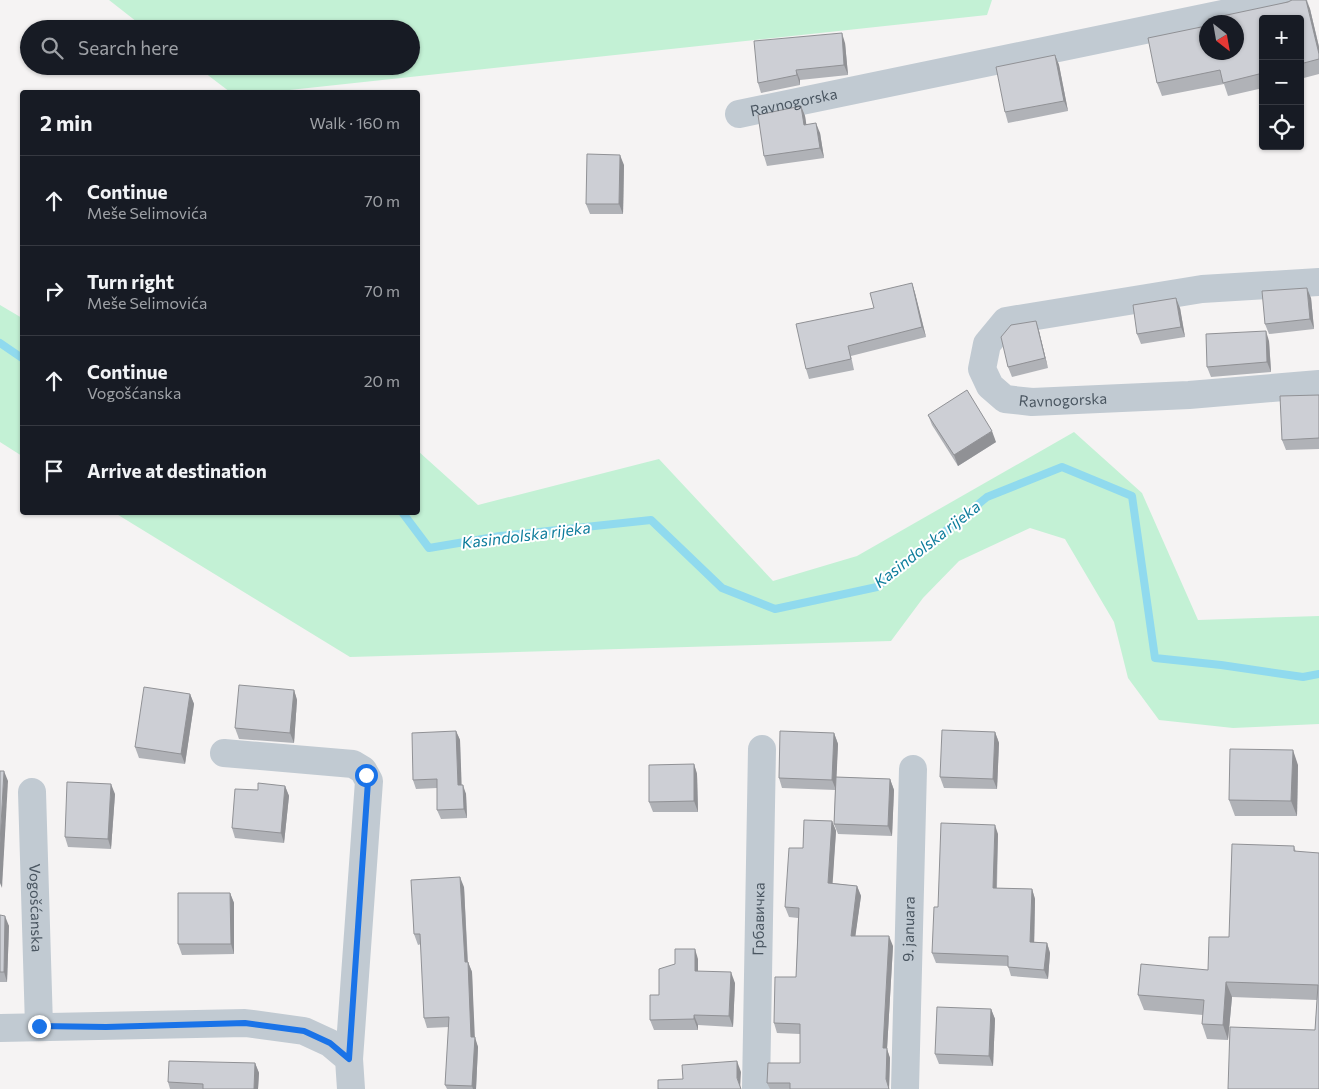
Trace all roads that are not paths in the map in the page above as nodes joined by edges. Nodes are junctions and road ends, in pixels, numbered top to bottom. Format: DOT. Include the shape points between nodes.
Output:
graph roads {
  1 [pos="1290,0"];
  2 [pos="739,114"];
  3 [pos="1319,282"];
  4 [pos="1319,384"];
  5 [pos="762,749"];
  6 [pos="224,752"];
  7 [pos="913,769"];
  8 [pos="32,792"];
  9 [pos="39,1026"];
  10 [pos="0,1028"];
  11 [pos="349,1059"];
  12 [pos="351,1089"];
  13 [pos="756,1089"];
  14 [pos="905,1089"];
  1 -- 2 [label="street, Ravnogorska"];
  3 -- 4 [label="street, Ravnogorska" via="1202,289 1006,321 987,344 982,369 990,386 1005,399 1032,402 1189,395"];
  5 -- 13 [label="street, Грбавичка"];
  6 -- 11 [label="street" via="353,764 366,775"];
  7 -- 14 [label="street, 9. januara"];
  8 -- 9 [label="street, Vogošćanska"];
  9 -- 10 [label="street"];
  9 -- 11 [label="street" via="245,1023 304,1031 330,1043"];
  11 -- 12 [label="street"];
}
